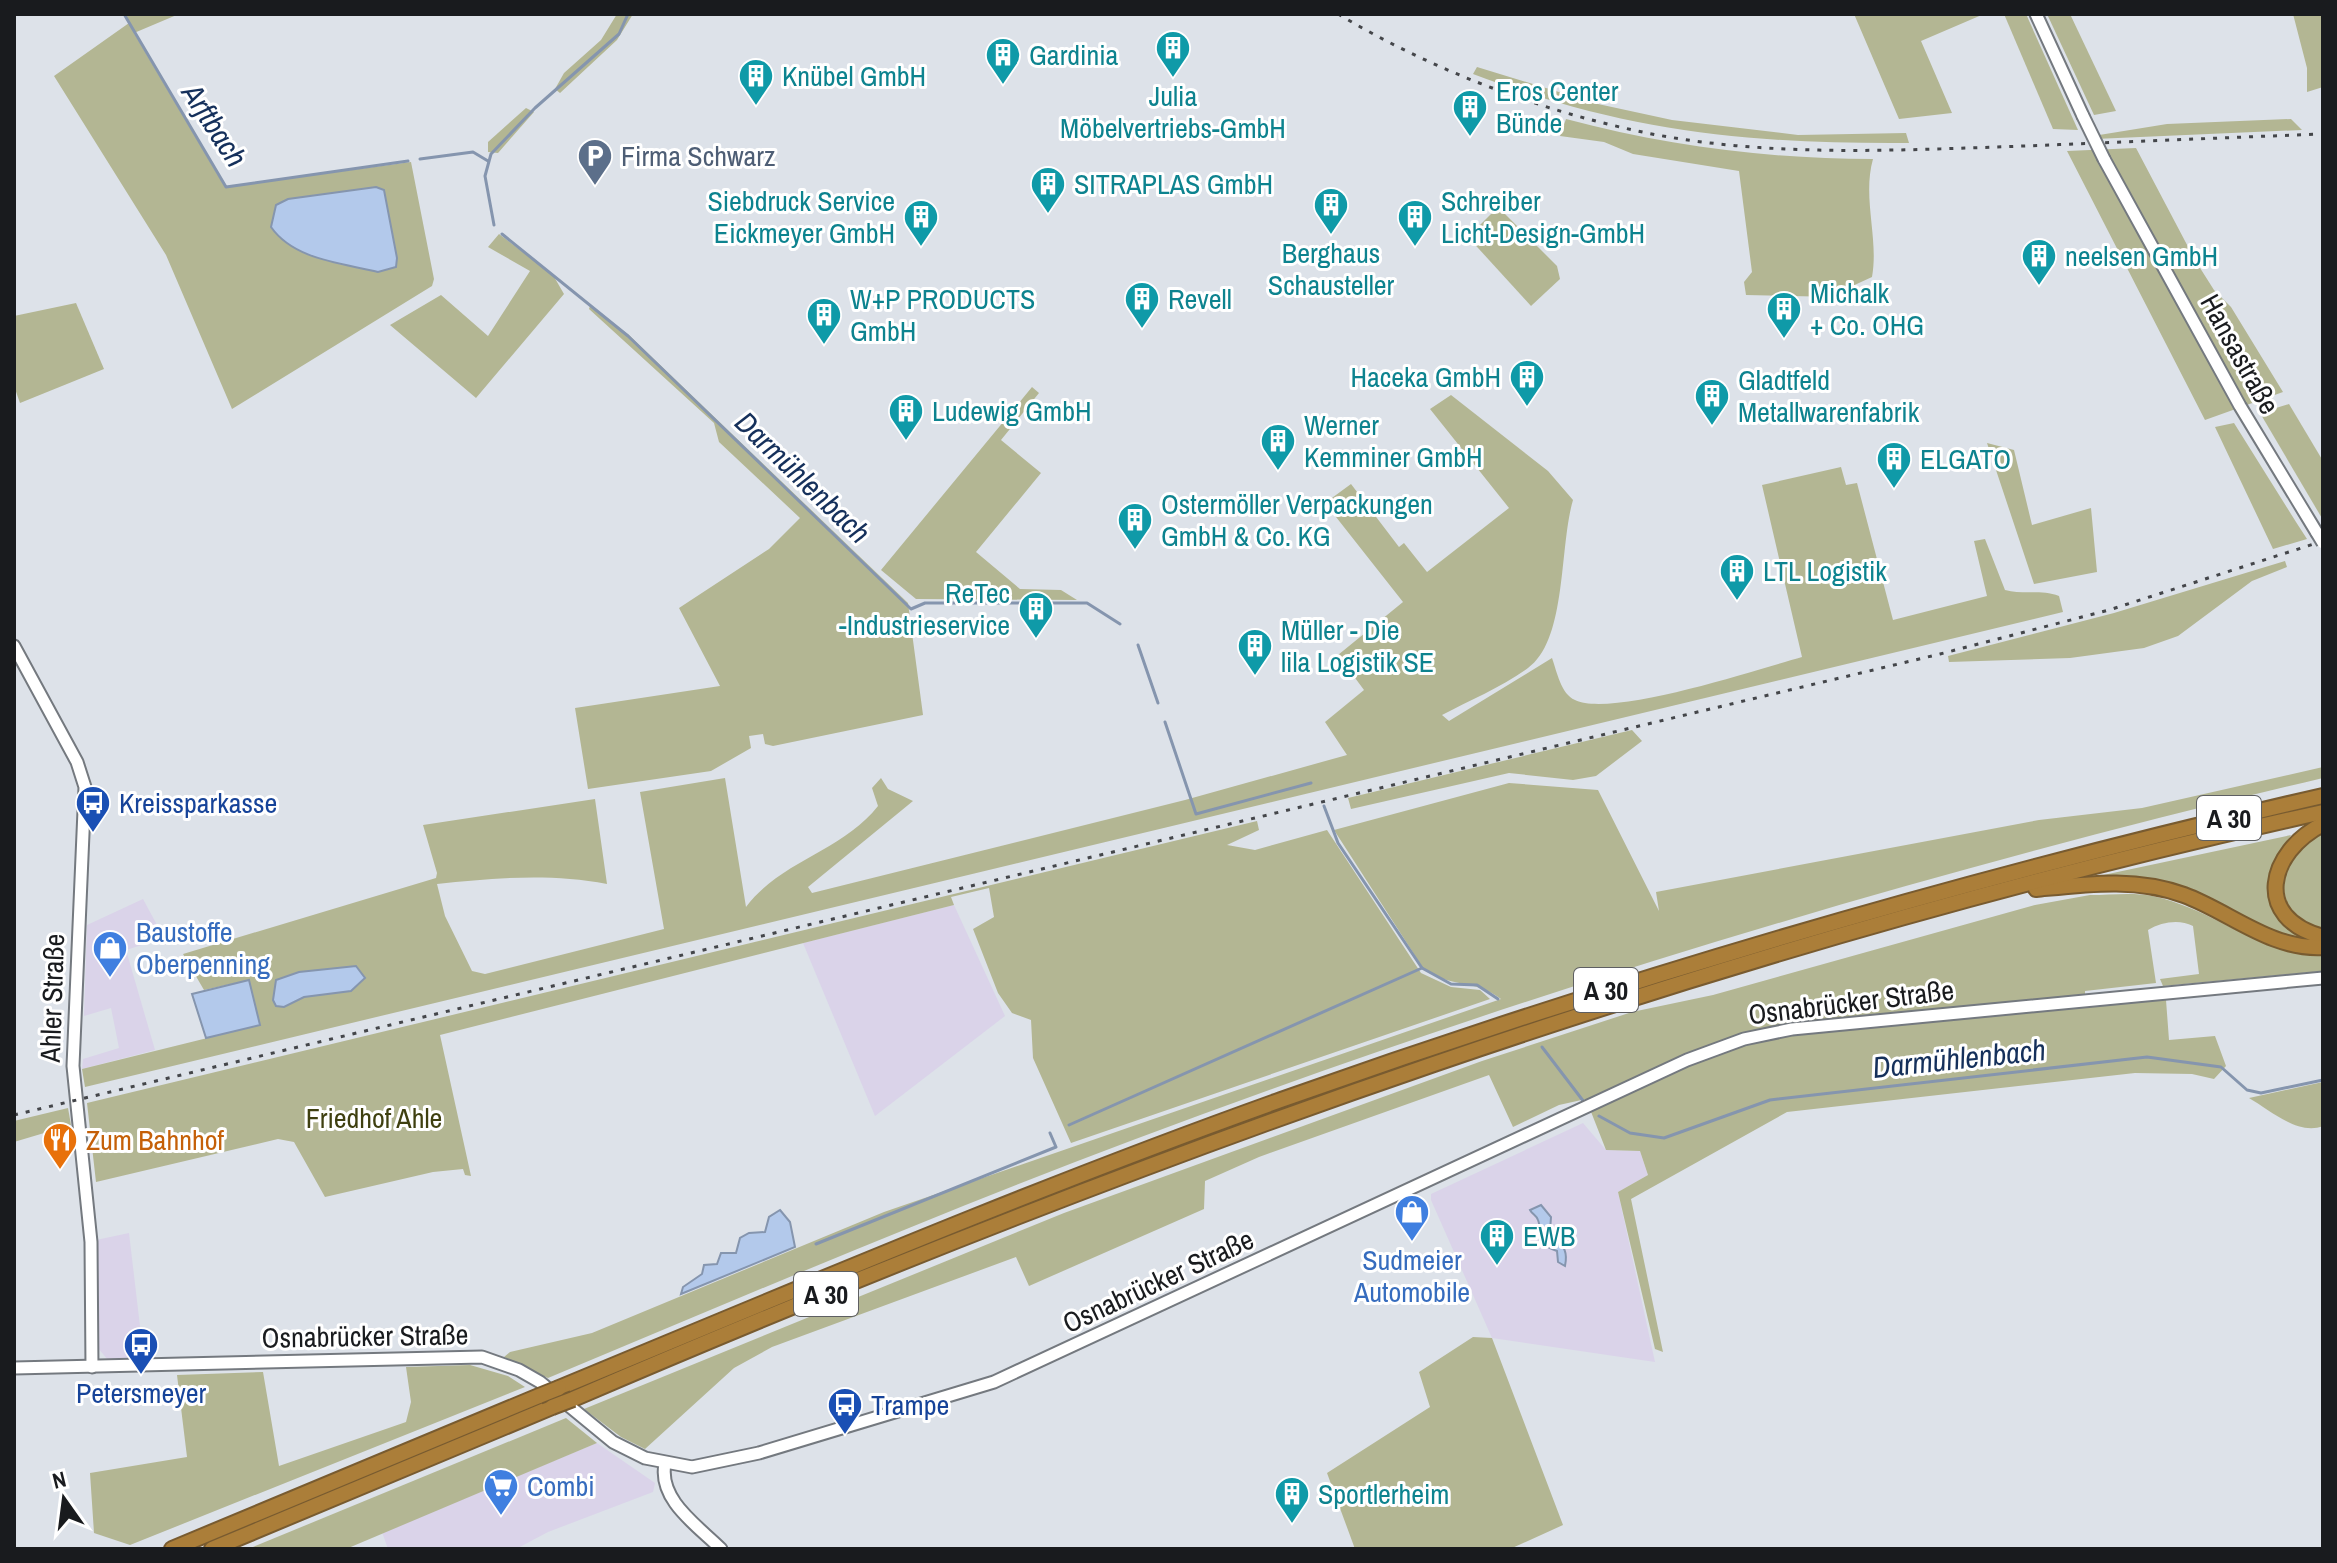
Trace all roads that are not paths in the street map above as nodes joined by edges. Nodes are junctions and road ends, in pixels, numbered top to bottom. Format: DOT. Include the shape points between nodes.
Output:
graph roads {
  1 [pos="2036,14"];
  2 [pos="2320,538"];
  3 [pos="14,646"];
  4 [pos="2323,796"];
  5 [pos="2323,812"];
  6 [pos="2323,824"];
  7 [pos="1988,895"];
  8 [pos="2323,937"];
  9 [pos="2323,947"];
  10 [pos="2323,978"];
  11 [pos="1084,1182"];
  12 [pos="92,1367"];
  13 [pos="14,1368"];
  14 [pos="665,1464"];
  15 [pos="172,1549"];
  16 [pos="212,1549"];
  17 [pos="721,1549"];
  1 -- 2 [label="main road, Hansastraße, bridge" via="2104,159 2240,406"];
  3 -- 12 [label="main road, Ahler Straße" via="77,762 85,787 73,1066 91,1242"];
  4 -- 11 [label="highway, A 30" via="1981,880 1702,960 1417,1052"];
  5 -- 7 [label="highway, A 30"];
  6 -- 8 [label="highway" via="2286,851 2275,882 2284,913 2309,934"];
  7 -- 9 [label="highway" via="2091,884 2152,886 2184,895 2259,933"];
  7 -- 11 [label="highway, A 30" via="1710,974"];
  10 -- 14 [label="main road, Osnabrücker Straße" via="1792,1029 1744,1039 1696,1056 994,1382 759,1453 692,1467"];
  11 -- 15 [label="highway, A 30, bridge" via="539,1396"];
  11 -- 16 [label="highway, A 30, bridge"];
  12 -- 13 [label="main road, Osnabrücker Straße"];
  12 -- 14 [label="main road, Osnabrücker Straße" via="482,1357 540,1382 620,1447"];
  14 -- 17 [label="main road" via="672,1500"];
}
